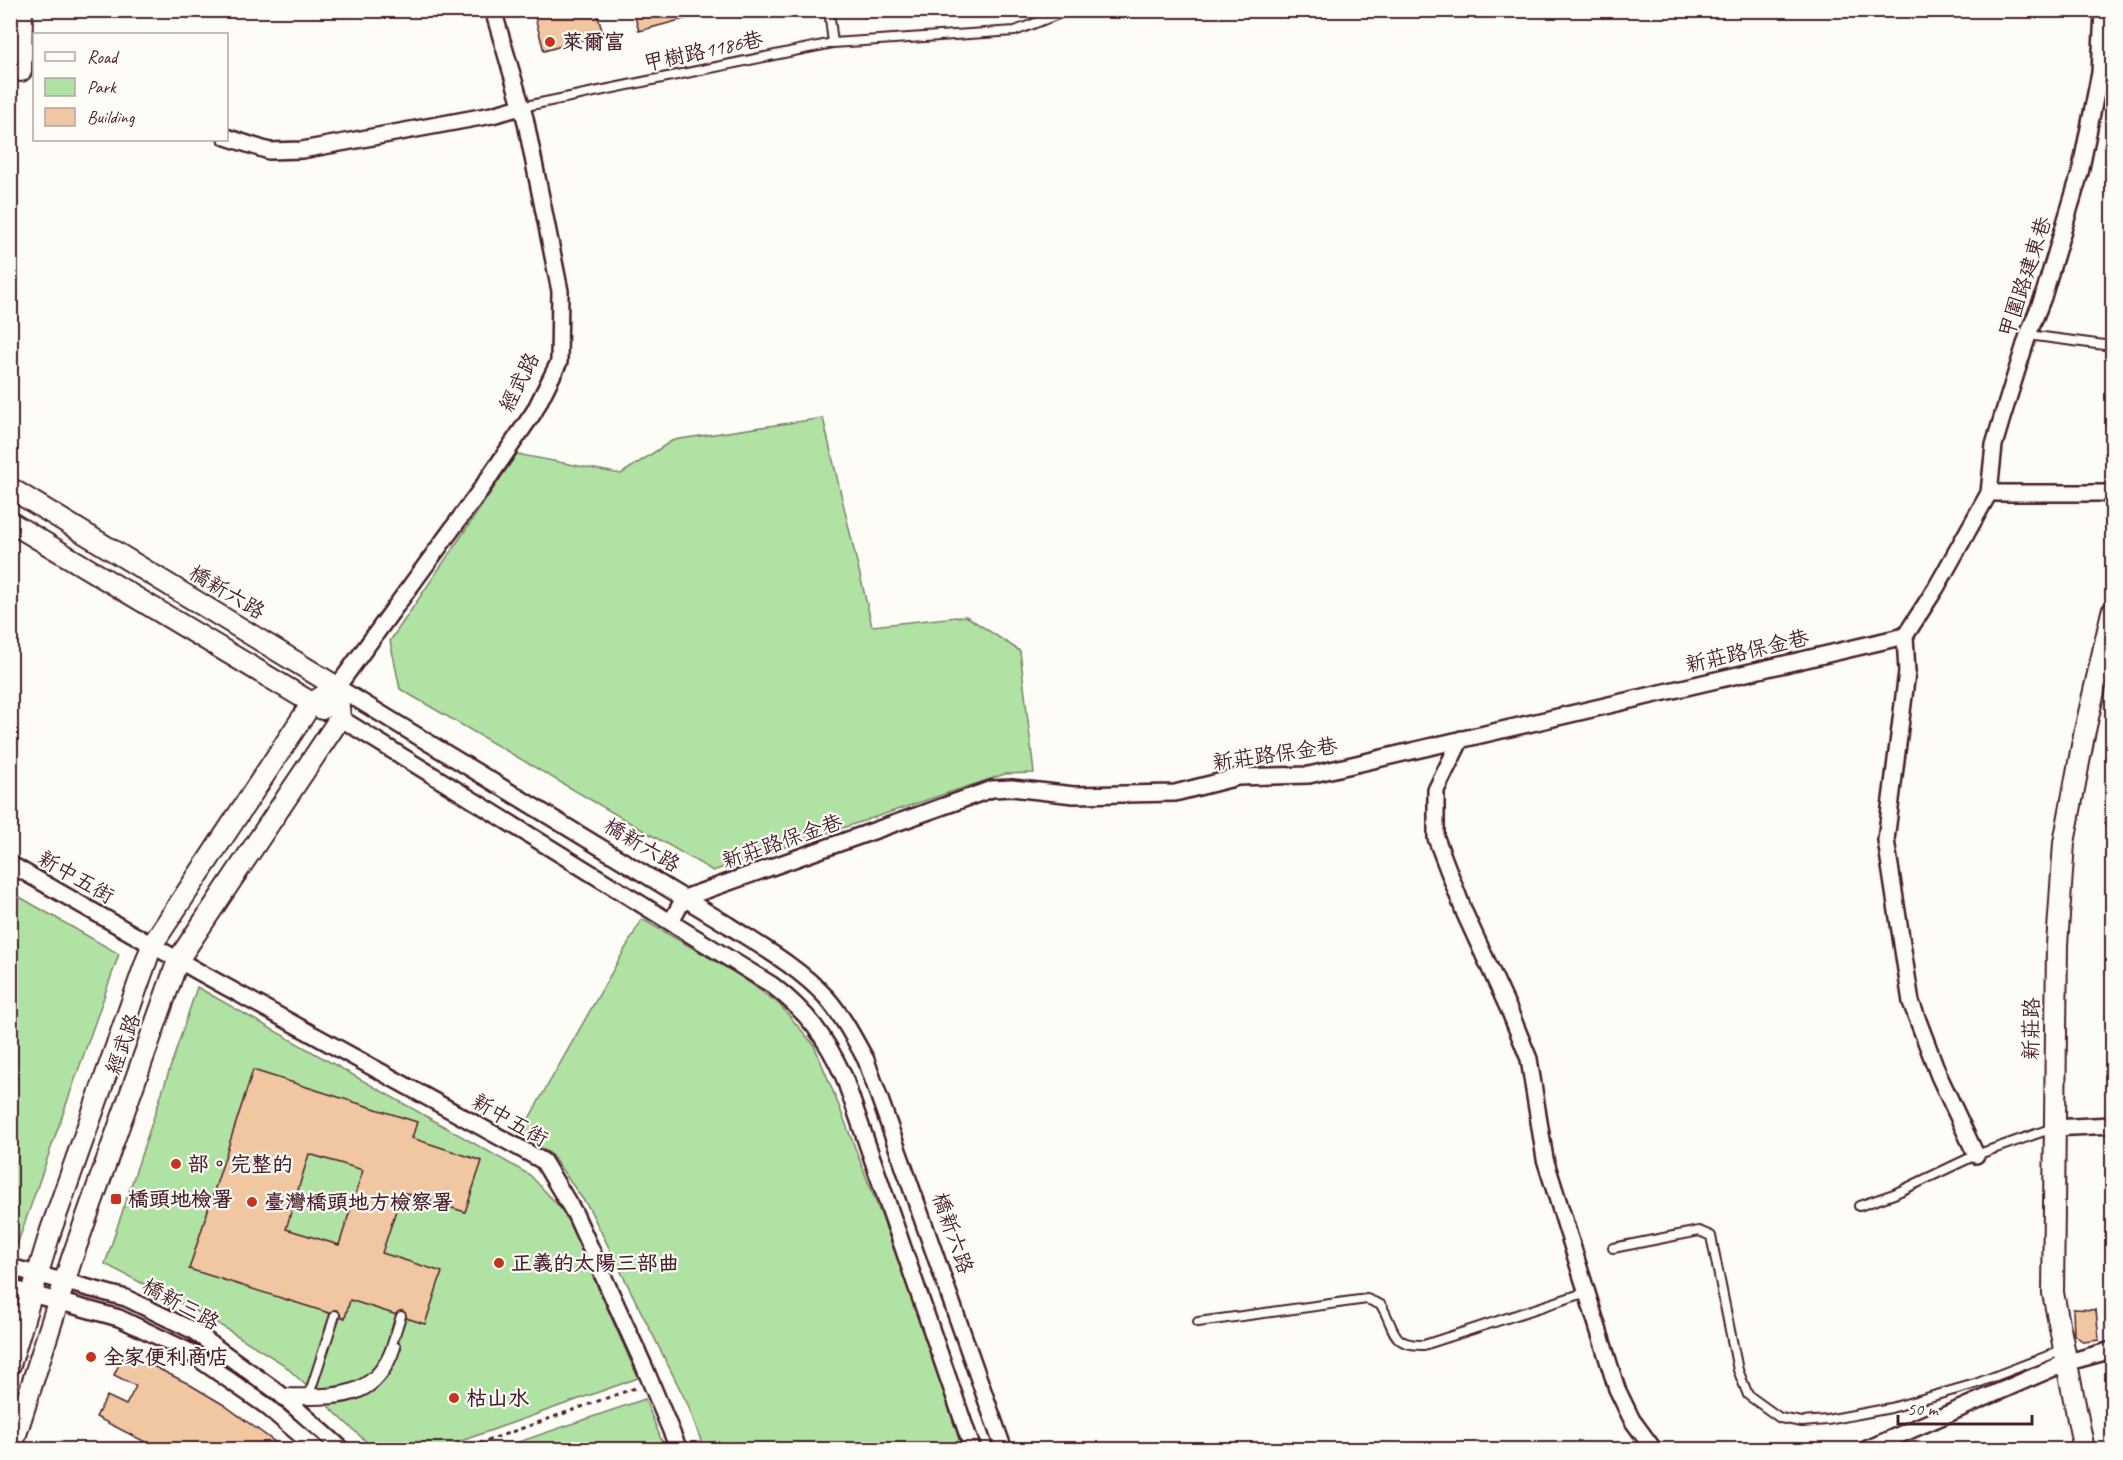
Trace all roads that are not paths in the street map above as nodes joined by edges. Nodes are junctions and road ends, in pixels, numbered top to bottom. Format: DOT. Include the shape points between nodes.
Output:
graph roads {
  1 [pos="22,10"];
  2 [pos="493,10"];
  3 [pos="829,10"];
  4 [pos="1069,10"];
  5 [pos="2103,10"];
  6 [pos="833,43"];
  7 [pos="28,73"];
  8 [pos="2106,75"];
  9 [pos="521,107"];
  10 [pos="228,138"];
  11 [pos="2028,335"];
  12 [pos="2112,346"];
  13 [pos="10,488"];
  14 [pos="1989,493"];
  15 [pos="2112,493"];
  16 [pos="10,522"];
  17 [pos="2112,612"];
  18 [pos="1905,636"];
  19 [pos="337,687"];
  20 [pos="312,703"];
  21 [pos="340,718"];
  22 [pos="1461,739"];
  23 [pos="10,864"];
  24 [pos="684,898"];
  25 [pos="671,922"];
  26 [pos="152,945"];
  27 [pos="178,960"];
  28 [pos="2112,1125"];
  29 [pos="2053,1128"];
  30 [pos="1976,1155"];
  31 [pos="1859,1206"];
  32 [pos="1612,1248"];
  33 [pos="10,1267"];
  34 [pos="37,1273"];
  35 [pos="65,1281"];
  36 [pos="10,1288"];
  37 [pos="1587,1292"];
  38 [pos="31,1293"];
  39 [pos="58,1302"];
  40 [pos="335,1316"];
  41 [pos="403,1317"];
  42 [pos="1198,1322"];
  43 [pos="2112,1350"];
  44 [pos="2064,1357"];
  45 [pos="10,1365"];
  46 [pos="307,1402"];
  47 [pos="11,1449"];
  48 [pos="318,1449"];
  49 [pos="343,1449"];
  50 [pos="679,1449"];
  51 [pos="973,1449"];
  52 [pos="1004,1449"];
  53 [pos="1654,1449"];
  54 [pos="1865,1449"];
  55 [pos="2084,1449"];
  1 -- 7 [label="street"];
  2 -- 9 [label="street, 經武路"];
  3 -- 6 [label="lane"];
  4 -- 6 [label="lane, 甲樹路1186巷" via="1015,31"];
  5 -- 8 [label="street, 甲圍路建東巷"];
  6 -- 9 [label="lane, 甲樹路1186巷"];
  8 -- 11 [label="street, 甲圍路建東巷" via="2043,297"];
  9 -- 10 [label="street" via="302,150 269,151"];
  9 -- 19 [label="street, 經武路" via="560,291 559,362 528,421"];
  11 -- 12 [label="lane"];
  11 -- 14 [label="street, 甲圍路建東巷" via="1994,445"];
  13 -- 19 [label="street, 橋新六路"];
  14 -- 15 [label="street"];
  14 -- 18 [label="street"];
  16 -- 20 [label="street"];
  17 -- 29 [label="street, 新莊路" via="2064,843 2057,945"];
  18 -- 22 [label="street, 新莊路保金巷"];
  18 -- 30 [label="street" via="1907,672 1886,840 1911,1002 1939,1076"];
  19 -- 20 [label="street, 經武路"];
  19 -- 21 [label="street"];
  19 -- 24 [label="street, 橋新六路"];
  20 -- 21 [label="street"];
  20 -- 26 [label="street, 經武路"];
  21 -- 25 [label="street"];
  21 -- 27 [label="street, 經武路"];
  22 -- 24 [label="street, 新莊路保金巷" via="1309,775 1238,777 1174,793 1074,795 992,789"];
  22 -- 37 [label="street" via="1436,790 1436,838 1529,1059 1545,1158"];
  23 -- 26 [label="street, 新中五街"];
  24 -- 25 [label="street"];
  24 -- 52 [label="street, 橋新六路" via="787,963 827,998 848,1028 866,1060"];
  25 -- 51 [label="street" via="792,1000 829,1045 844,1077"];
  26 -- 27 [label="street, 新中五街"];
  26 -- 34 [label="street, 經武路"];
  27 -- 35 [label="street, 經武路"];
  27 -- 50 [label="street, 新中五街" via="543,1161 575,1214"];
  28 -- 29 [label="street"];
  29 -- 30 [label="lane"];
  29 -- 44 [label="street, 新莊路" via="2053,1293"];
  30 -- 31 [label="lane"];
  32 -- 44 [label="lane" via="1699,1231 1711,1236 1738,1370 1748,1395 1780,1419 1827,1420 1891,1408"];
  33 -- 34 [label="street, 橋新三路"];
  34 -- 35 [label="street, 橋新三路"];
  34 -- 38 [label="street, 經武路"];
  35 -- 39 [label="street, 經武路"];
  35 -- 46 [label="street, 橋新三路" via="126,1298 192,1330 284,1397"];
  36 -- 38 [label="street, 橋新三路"];
  37 -- 42 [label="lane" via="1424,1345 1411,1345 1396,1338 1381,1305 1367,1299"];
  37 -- 53 [label="street" via="1617,1389 1632,1420"];
  38 -- 39 [label="street, 橋新三路"];
  38 -- 45 [label="street, 經武路"];
  39 -- 47 [label="street, 經武路"];
  39 -- 48 [label="street, 橋新三路" via="119,1318 186,1350 266,1405"];
  40 -- 46 [label="lane"];
  41 -- 46 [label="lane" via="388,1366 370,1388 345,1398"];
  43 -- 44 [label="street"];
  44 -- 54 [label="street"];
  44 -- 55 [label="street, 新莊路"];
  46 -- 49 [label="street, 橋新三路"];
}
